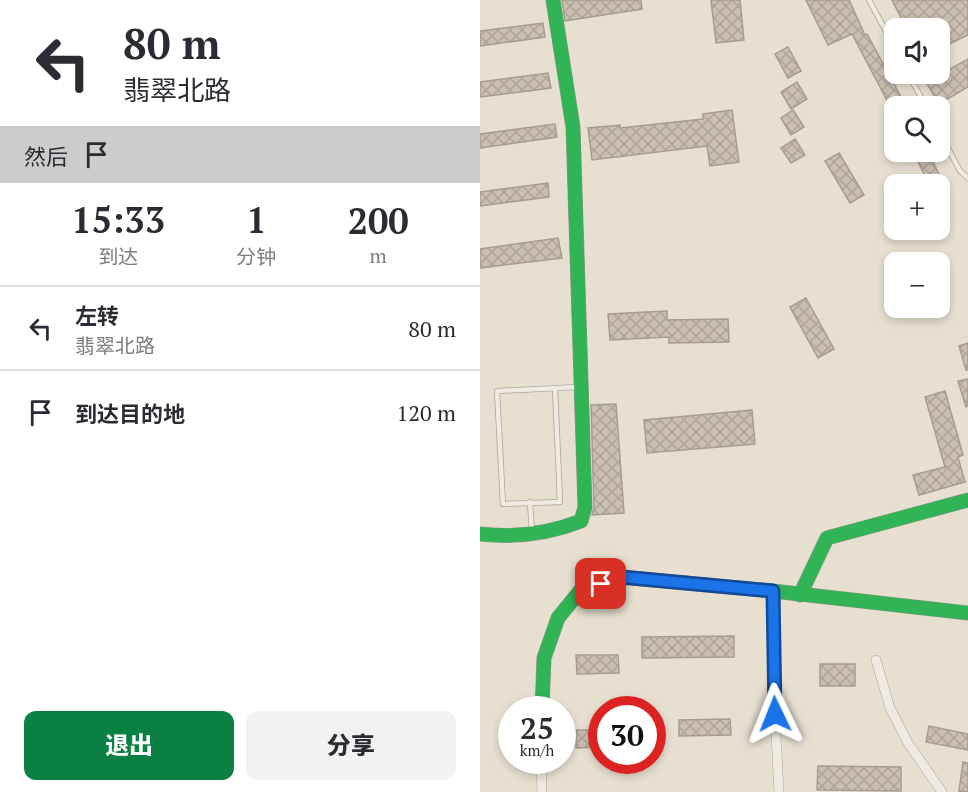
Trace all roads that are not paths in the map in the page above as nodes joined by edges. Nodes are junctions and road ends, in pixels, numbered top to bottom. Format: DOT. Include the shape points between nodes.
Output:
graph roads {
  1 [pos="553,0"];
  2 [pos="869,0"];
  3 [pos="884,28"];
  4 [pos="950,152"];
  5 [pos="968,177"];
  6 [pos="581,387"];
  7 [pos="555,388"];
  8 [pos="968,500"];
  9 [pos="530,502"];
  10 [pos="532,533"];
  11 [pos="480,534"];
  12 [pos="773,591"];
  13 [pos="800,595"];
  14 [pos="968,613"];
  15 [pos="876,660"];
  16 [pos="543,696"];
  17 [pos="541,774"];
  18 [pos="542,792"];
  19 [pos="779,792"];
  20 [pos="942,792"];
  1 -- 6 [label="street" via="573,127"];
  2 -- 3 [label="lane"];
  4 -- 5 [label="lane"];
  6 -- 7 [label="lane"];
  6 -- 10 [label="street" via="585,507 581,521"];
  7 -- 9 [label="lane" via="560,502"];
  7 -- 9 [label="lane" via="496,391 502,504"];
  8 -- 13 [label="street" via="827,538"];
  9 -- 10 [label="lane"];
  10 -- 11 [label="street"];
  12 -- 13 [label="street"];
  12 -- 16 [label="street" via="621,577 580,591 558,618 544,658"];
  12 -- 19 [label="street"];
  13 -- 14 [label="street"];
  15 -- 20 [label="street" via="890,708 908,743"];
  17 -- 18 [label="street"];
}
